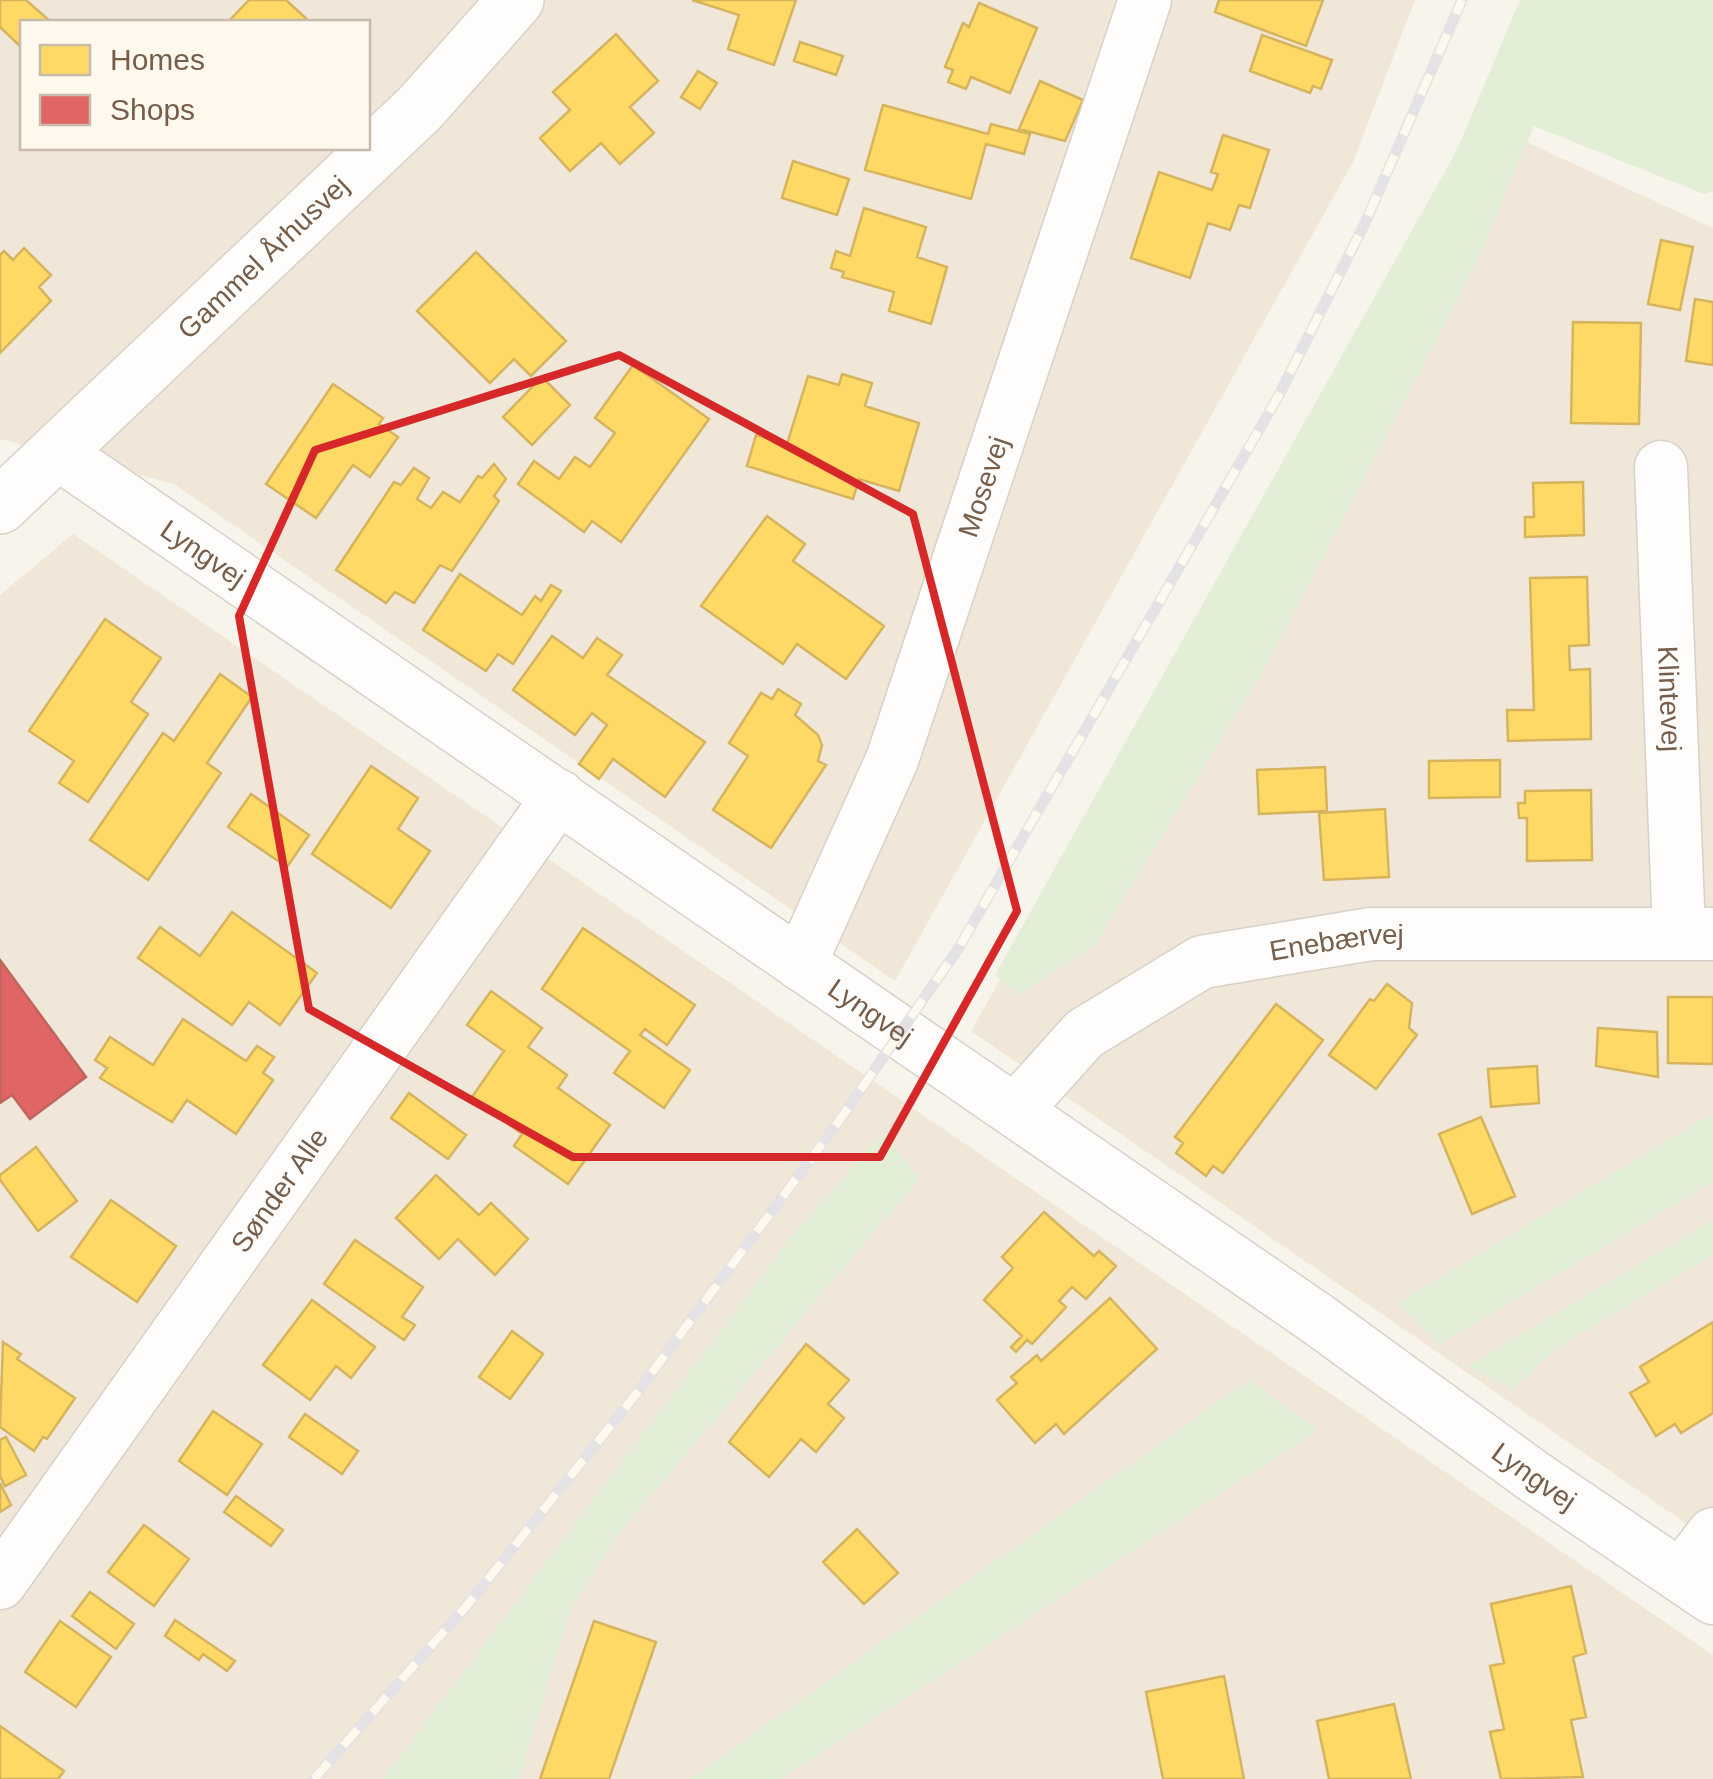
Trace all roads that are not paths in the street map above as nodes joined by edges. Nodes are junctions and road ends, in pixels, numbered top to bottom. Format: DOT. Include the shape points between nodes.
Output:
graph roads {
  1 [pos="516,0"];
  2 [pos="1145,0"];
  3 [pos="59,454"];
  4 [pos="1661,467"];
  5 [pos="0,506"];
  6 [pos="560,796"];
  7 [pos="1696,933"];
  8 [pos="800,964"];
  9 [pos="1014,1111"];
  10 [pos="1713,1534"];
  11 [pos="0,1583"];
  12 [pos="1697,1587"];
  1 -- 3 [label="street, Gammel Århusvej" via="420,108"];
  2 -- 8 [label="street, Mosevej" via="892,760"];
  3 -- 5 [label="street, Gammel Århusvej"];
  3 -- 6 [label="street, Lyngvej"];
  4 -- 7 [label="street, Klintevej"];
  6 -- 8 [label="street, Lyngvej"];
  6 -- 11 [label="street, Sønder Alle"];
  7 -- 9 [label="street, Enebærvej" via="1371,934 1202,962 1084,1034"];
  8 -- 9 [label="street, Lyngvej"];
  9 -- 12 [label="street, Lyngvej"];
  10 -- 12 [label="street, Lyngvej"];
}
